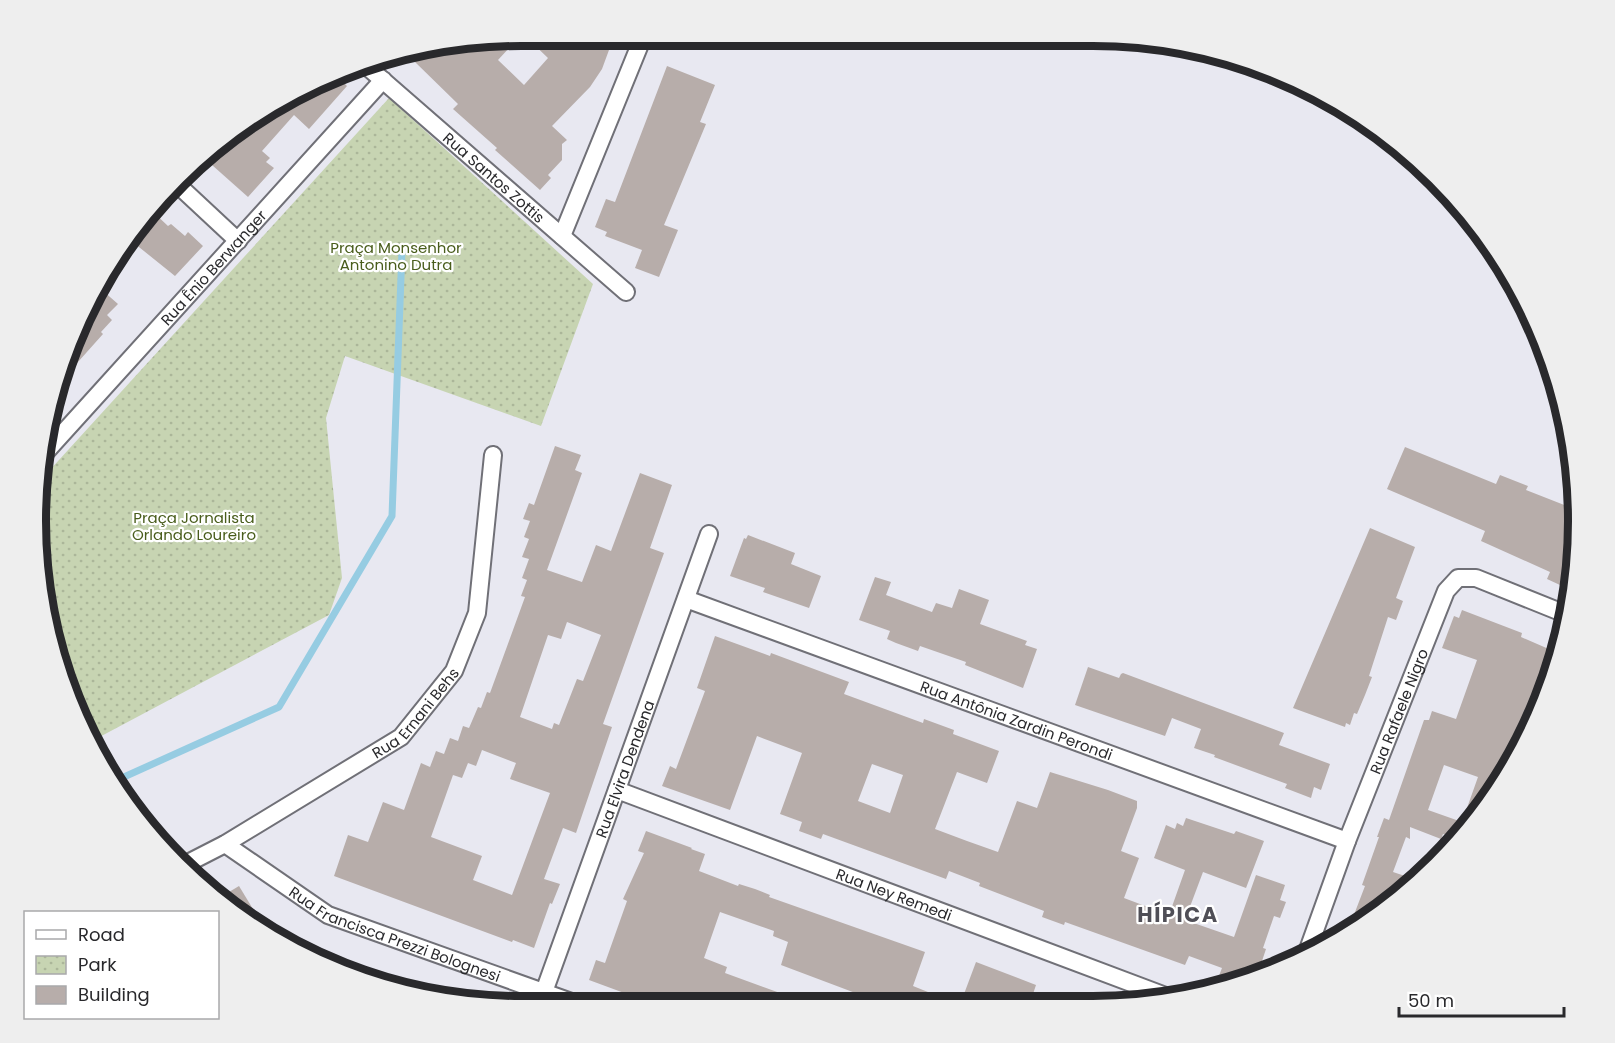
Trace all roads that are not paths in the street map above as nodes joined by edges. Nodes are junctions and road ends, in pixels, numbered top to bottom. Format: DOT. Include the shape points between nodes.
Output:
graph roads {
  1 [pos="634,46"];
  2 [pos="372,71"];
  3 [pos="383,80"];
  4 [pos="183,189"];
  5 [pos="562,236"];
  6 [pos="238,241"];
  7 [pos="627,292"];
  8 [pos="54,442"];
  9 [pos="493,455"];
  10 [pos="709,534"];
  11 [pos="686,599"];
  12 [pos="1559,612"];
  13 [pos="617,790"];
  14 [pos="1347,842"];
  15 [pos="225,843"];
  16 [pos="191,862"];
  17 [pos="1310,945"];
  18 [pos="1155,992"];
  19 [pos="537,996"];
  20 [pos="543,996"];
  1 -- 5 [label="street"];
  2 -- 3 [label="street, Rua Santos Zottis"];
  3 -- 5 [label="street, Rua Santos Zottis"];
  3 -- 6 [label="street, Rua Ênio Berwanger"];
  4 -- 6 [label="street"];
  5 -- 7 [label="street, Rua Santos Zottis"];
  6 -- 8 [label="street, Rua Ênio Berwanger"];
  9 -- 15 [label="street, Rua Ernani Behs" via="477,613 454,671 401,737"];
  10 -- 11 [label="street, Rua Elvira Dendena"];
  11 -- 13 [label="street, Rua Elvira Dendena"];
  11 -- 14 [label="street, Rua Antônia Zardin Perondi"];
  12 -- 14 [label="street, Rua Rafaele Nigro" via="1476,578 1458,578 1446,591"];
  13 -- 18 [label="street, Rua Ney Remedi"];
  13 -- 20 [label="street, Rua Elvira Dendena"];
  14 -- 17 [label="street, Rua Rafaele Nigro"];
  15 -- 16 [label="street, Rua Ernani Behs"];
  15 -- 19 [label="street, Rua Francisca Prezzi Bolognesi" via="328,915"];
}
